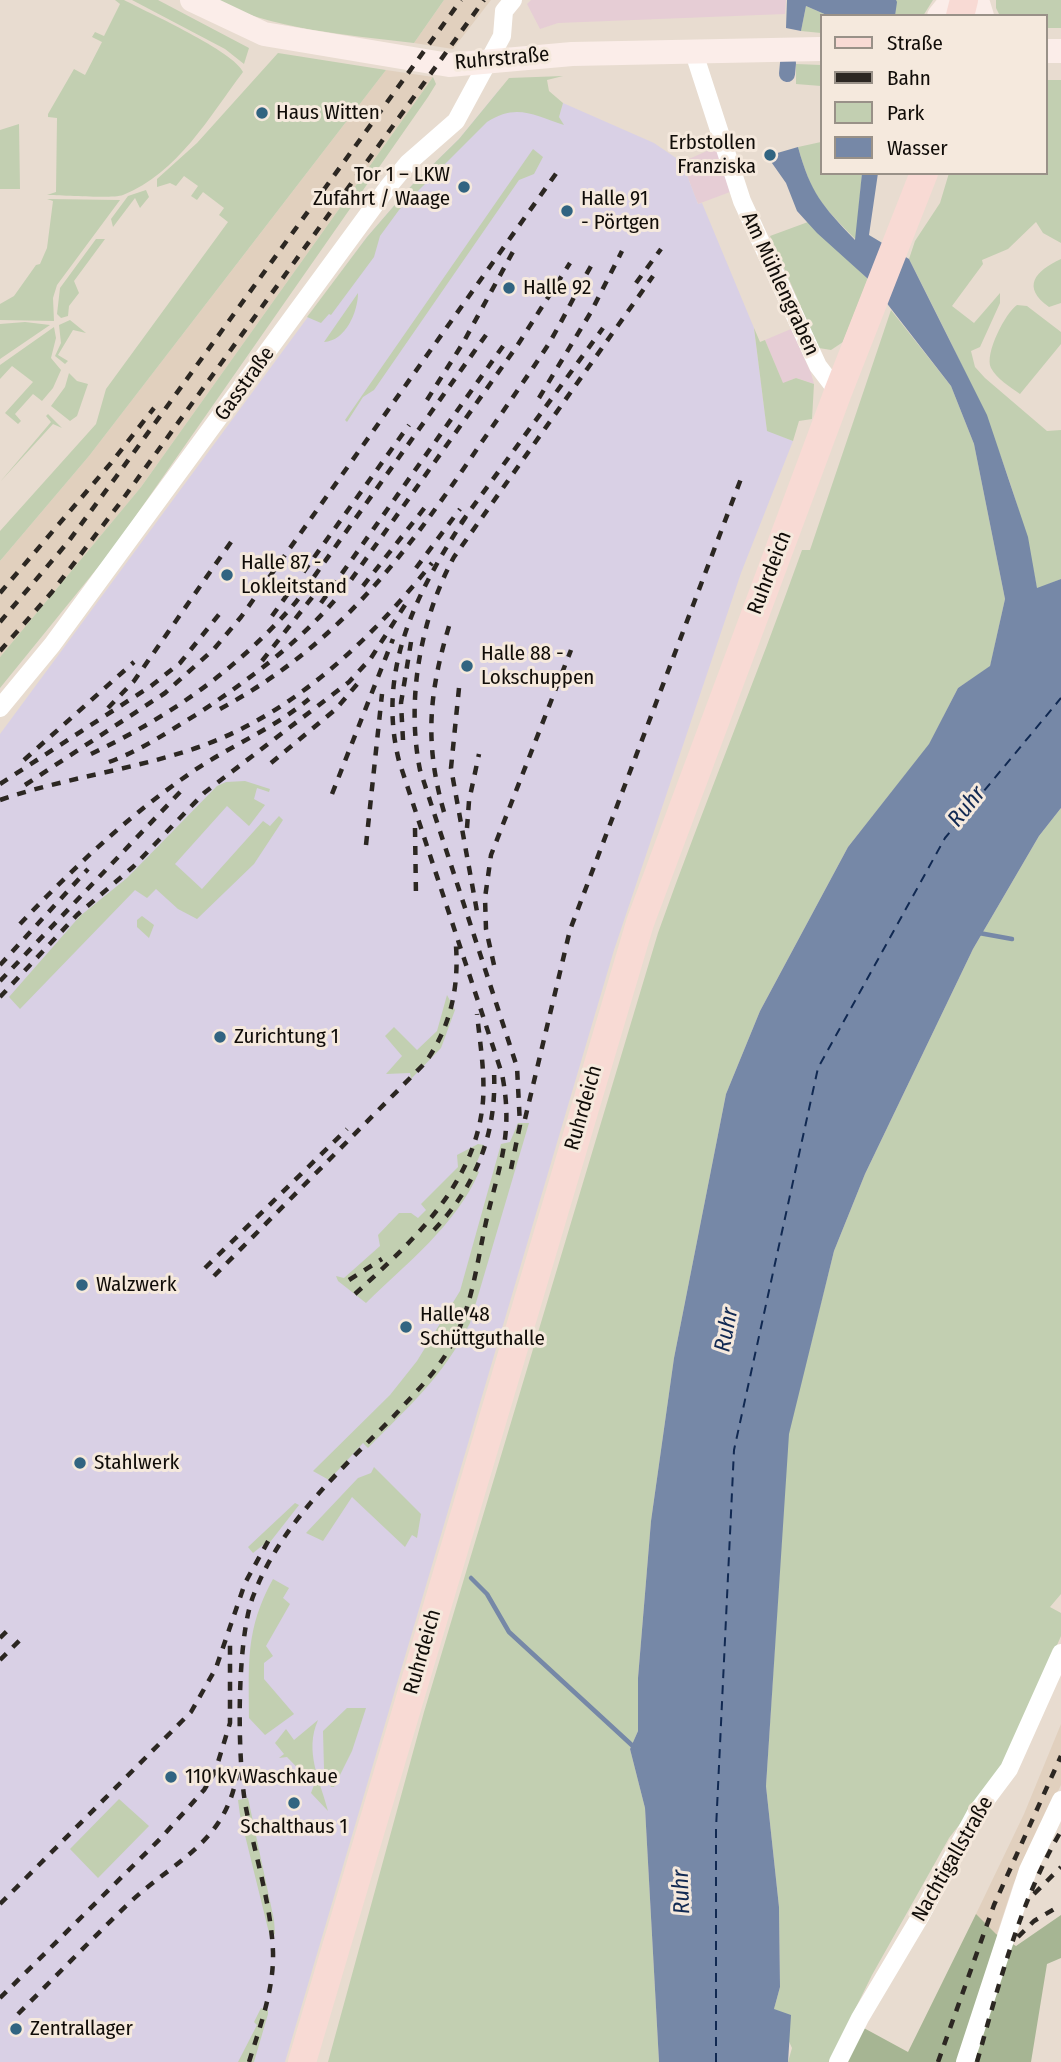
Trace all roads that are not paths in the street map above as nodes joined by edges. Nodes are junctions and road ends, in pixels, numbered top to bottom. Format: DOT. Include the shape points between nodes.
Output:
graph roads {
  1 [pos="191,0"];
  2 [pos="513,0"];
  3 [pos="952,0"];
  4 [pos="941,14"];
  5 [pos="820,49"];
  6 [pos="693,50"];
  7 [pos="489,61"];
  8 [pos="923,175"];
  9 [pos="838,392"];
  10 [pos="0,708"];
  11 [pos="1061,1653"];
  12 [pos="1061,1800"];
  13 [pos="302,2062"];
  14 [pos="838,2062"];
  15 [pos="965,2062"];
  1 -- 7 [label="main road, Ruhrstraße" via="264,34 449,65"];
  2 -- 7 [label="street, Gasstraße" via="504,12 502,36"];
  3 -- 4 [label="main road"];
  5 -- 6 [label="main road, Ruhrstraße"];
  6 -- 7 [label="main road, Ruhrstraße"];
  6 -- 9 [label="street, Am Mühlengraben" via="742,201 818,366"];
  7 -- 10 [label="street, Gasstraße" via="456,121 388,187 52,645"];
  8 -- 9 [label="main road, Ruhrdeich"];
  9 -- 13 [label="main road, Ruhrdeich" via="636,934"];
  11 -- 14 [label="street, Nachtigallstraße" via="1009,1769 976,1813"];
  12 -- 15 [label="street" via="1028,1870"];
}
